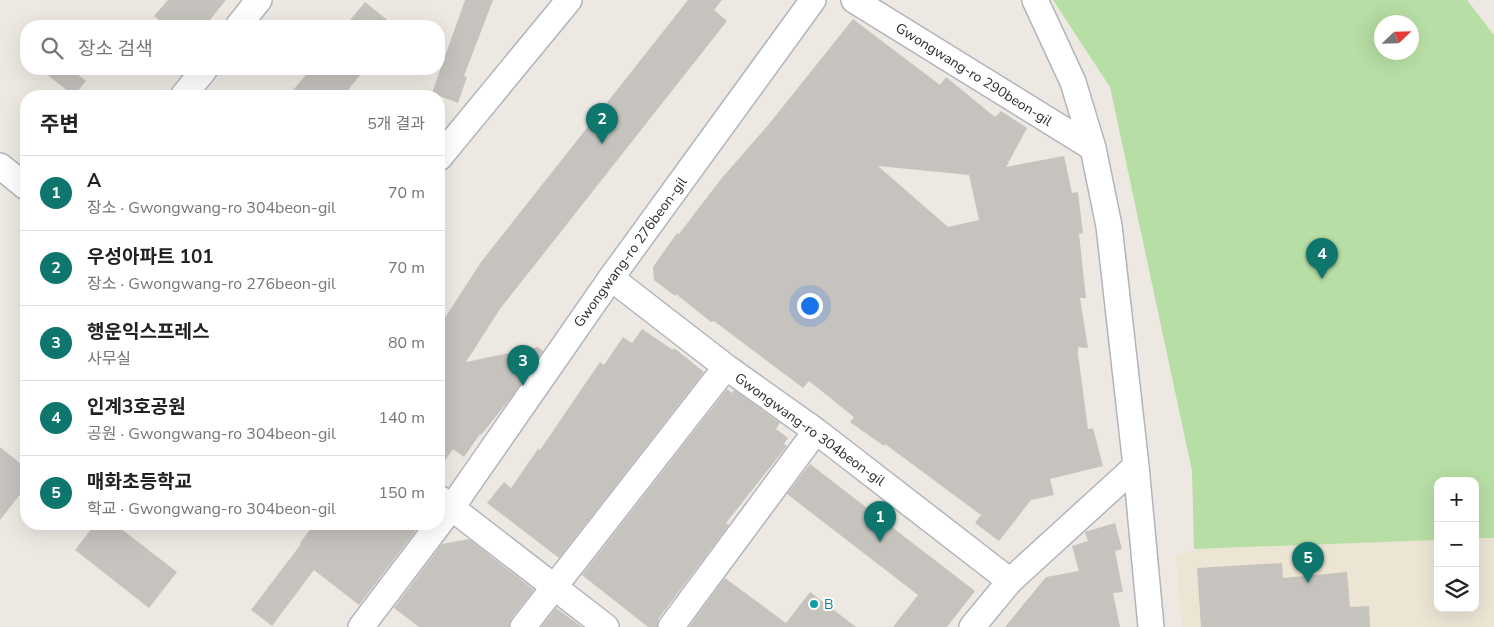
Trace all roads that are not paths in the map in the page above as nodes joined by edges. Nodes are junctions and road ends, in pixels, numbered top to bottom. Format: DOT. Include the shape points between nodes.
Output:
graph roads {
  1 [pos="259,0"];
  2 [pos="569,0"];
  3 [pos="813,0"];
  4 [pos="854,0"];
  5 [pos="1035,0"];
  6 [pos="243,20"];
  7 [pos="199,75"];
  8 [pos="188,90"];
  9 [pos="1094,148"];
  10 [pos="445,151"];
  11 [pos="0,166"];
  12 [pos="20,182"];
  13 [pos="611,278"];
  14 [pos="726,367"];
  15 [pos="816,431"];
  16 [pos="1136,466"];
  17 [pos="445,503"];
  18 [pos="427,530"];
  19 [pos="1010,580"];
  20 [pos="553,588"];
  21 [pos="361,627"];
  22 [pos="523,627"];
  23 [pos="606,627"];
  24 [pos="671,627"];
  25 [pos="972,627"];
  26 [pos="1151,627"];
  1 -- 6 [label="street"];
  2 -- 10 [label="street"];
  3 -- 13 [label="street, Gwongwang-ro 276beon-gil"];
  4 -- 9 [label="street, Gwongwang-ro 290beon-gil"];
  5 -- 9 [label="street" via="1073,82"];
  7 -- 8 [label="street"];
  9 -- 16 [label="street" via="1109,226"];
  11 -- 12 [label="street"];
  13 -- 14 [label="street, Gwongwang-ro 304beon-gil"];
  13 -- 17 [label="street, Gwongwang-ro 276beon-gil"];
  14 -- 15 [label="street, Gwongwang-ro 304beon-gil"];
  14 -- 20 [label="street"];
  15 -- 19 [label="street, Gwongwang-ro 304beon-gil"];
  15 -- 24 [label="street"];
  16 -- 19 [label="street"];
  16 -- 26 [label="street"];
  17 -- 20 [label="street"];
  18 -- 21 [label="street, Gwongwang-ro 276beon-gil"];
  19 -- 25 [label="street"];
  20 -- 22 [label="street"];
  20 -- 23 [label="street"];
}
